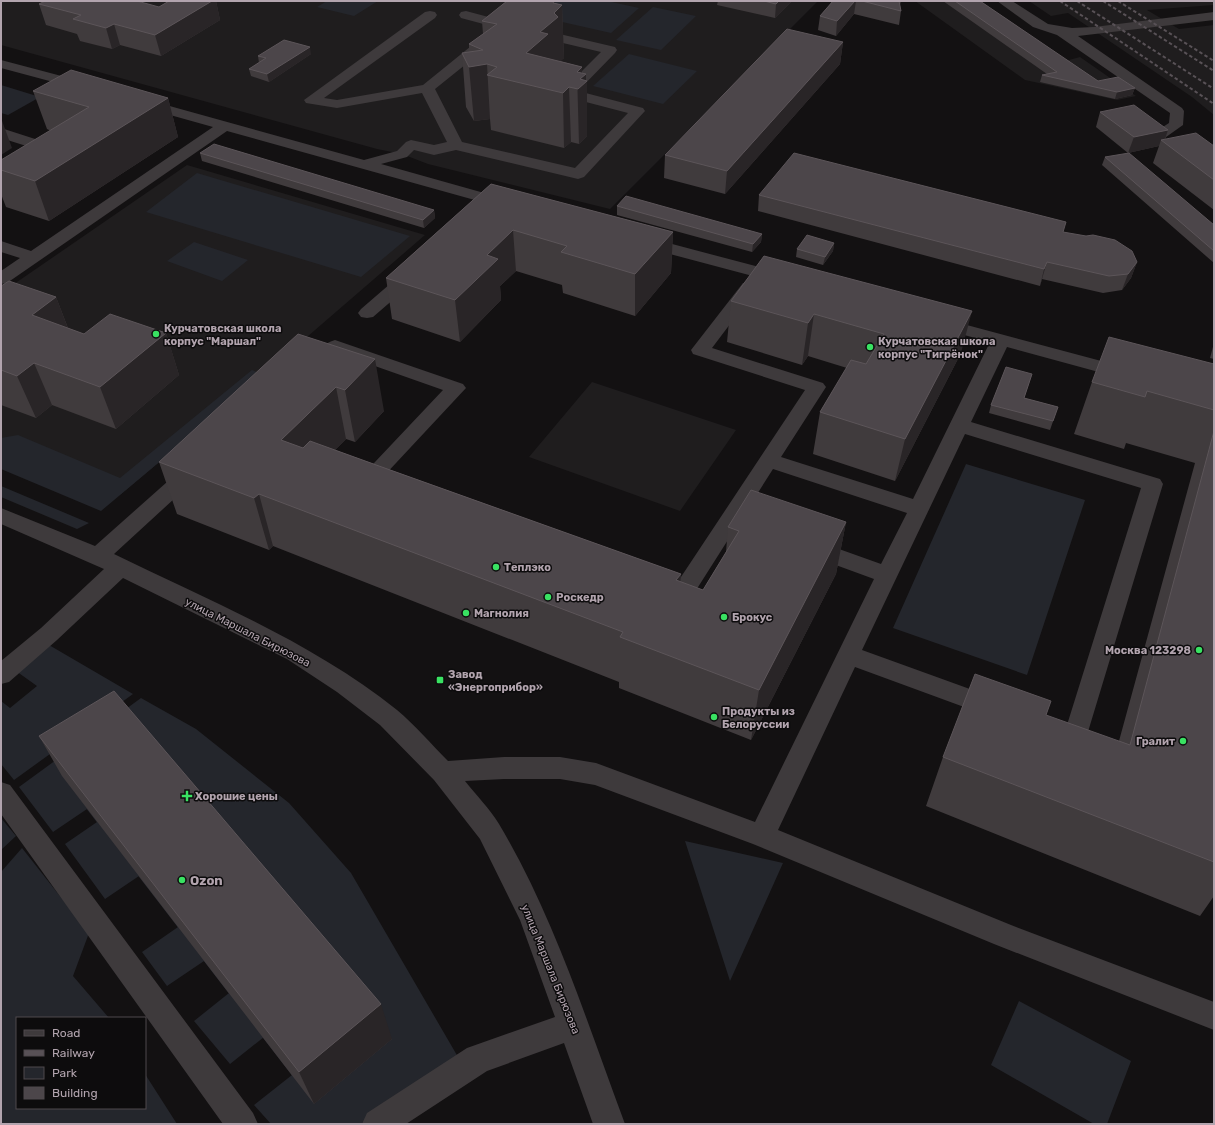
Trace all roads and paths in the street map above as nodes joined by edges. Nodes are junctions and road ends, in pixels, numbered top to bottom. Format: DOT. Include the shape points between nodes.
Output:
graph roads {
  1 [pos="1002,1"];
  2 [pos="430,15"];
  3 [pos="466,16"];
  4 [pos="1214,16"];
  5 [pos="506,26"];
  6 [pos="1061,31"];
  7 [pos="1,64"];
  8 [pos="427,88"];
  9 [pos="98,90"];
  10 [pos="128,99"];
  11 [pos="226,125"];
  12 [pos="1,134"];
  13 [pos="1154,139"];
  14 [pos="456,145"];
  15 [pos="48,161"];
  16 [pos="363,164"];
  17 [pos="497,201"];
  18 [pos="519,207"];
  19 [pos="479,216"];
  20 [pos="624,236"];
  21 [pos="1,246"];
  22 [pos="33,257"];
  23 [pos="426,262"];
  24 [pos="760,273"];
  25 [pos="1,279"];
  26 [pos="797,283"];
  27 [pos="367,313"];
  28 [pos="925,318"];
  29 [pos="1001,339"];
  30 [pos="299,377"];
  31 [pos="1145,379"];
  32 [pos="959,425"];
  33 [pos="204,460"];
  34 [pos="769,460"];
  35 [pos="397,492"];
  36 [pos="919,509"];
  37 [pos="1,515"];
  38 [pos="731,518"];
  39 [pos="753,526"];
  40 [pos="791,540"];
  41 [pos="98,556"];
  42 [pos="120,567"];
  43 [pos="888,575"];
  44 [pos="648,588"];
  45 [pos="849,655"];
  46 [pos="1,675"];
  47 [pos="1010,714"];
  48 [pos="1039,725"];
  49 [pos="442,772"];
  50 [pos="1,792"];
  51 [pos="762,836"];
  52 [pos="1214,1016"];
  53 [pos="574,1025"];
  54 [pos="242,1124"];
  55 [pos="378,1124"];
  56 [pos="609,1124"];
  1 -- 6 [label="street" via="1037,23"];
  2 -- 8 [label="street" via="311,100 337,104"];
  3 -- 5 [label="street"];
  4 -- 6 [label="street" via="1082,33"];
  5 -- 8 [label="street"];
  5 -- 14 [label="street" via="610,50 568,94 638,111 578,174"];
  6 -- 13 [label="street" via="1177,112 1176,124"];
  7 -- 9 [label="street"];
  8 -- 14 [label="street"];
  10 -- 11 [label="street"];
  11 -- 16 [label="street"];
  11 -- 22 [label="street"];
  12 -- 15 [label="street" via="62,152"];
  14 -- 16 [label="street" via="434,150 411,145 402,154"];
  16 -- 17 [label="street"];
  17 -- 18 [label="street"];
  17 -- 19 [label="street"];
  20 -- 24 [label="street"];
  21 -- 22 [label="street"];
  22 -- 25 [label="street"];
  23 -- 27 [label="street"];
  24 -- 26 [label="street"];
  24 -- 34 [label="street" via="700,350 816,387"];
  28 -- 29 [label="street"];
  29 -- 31 [label="street"];
  29 -- 32 [label="street"];
  30 -- 35 [label="street" via="335,346 456,388 368,480"];
  32 -- 36 [label="street"];
  32 -- 48 [label="street" via="1153,484 1075,738"];
  33 -- 41 [label="street"];
  34 -- 36 [label="street"];
  34 -- 38 [label="street"];
  36 -- 43 [label="street"];
  37 -- 41 [label="street, улица Маршала Бирюзова"];
  38 -- 39 [label="street"];
  38 -- 44 [label="street" via="678,600"];
  40 -- 43 [label="street"];
  41 -- 42 [label="street, улица Маршала Бирюзова"];
  42 -- 46 [label="street"];
  42 -- 49 [label="street, улица Маршала Бирюзова" via="295,653 389,718"];
  43 -- 45 [label="street"];
  45 -- 47 [label="street"];
  45 -- 51 [label="street"];
  49 -- 51 [label="street" via="560,768 596,774"];
  49 -- 53 [label="street, улица Маршала Бирюзова" via="489,831 533,917"];
  50 -- 54 [label="street"];
  51 -- 52 [label="street" via="1004,935"];
  53 -- 55 [label="street" via="478,1059"];
  53 -- 56 [label="street, улица Маршала Бирюзова"];
}
